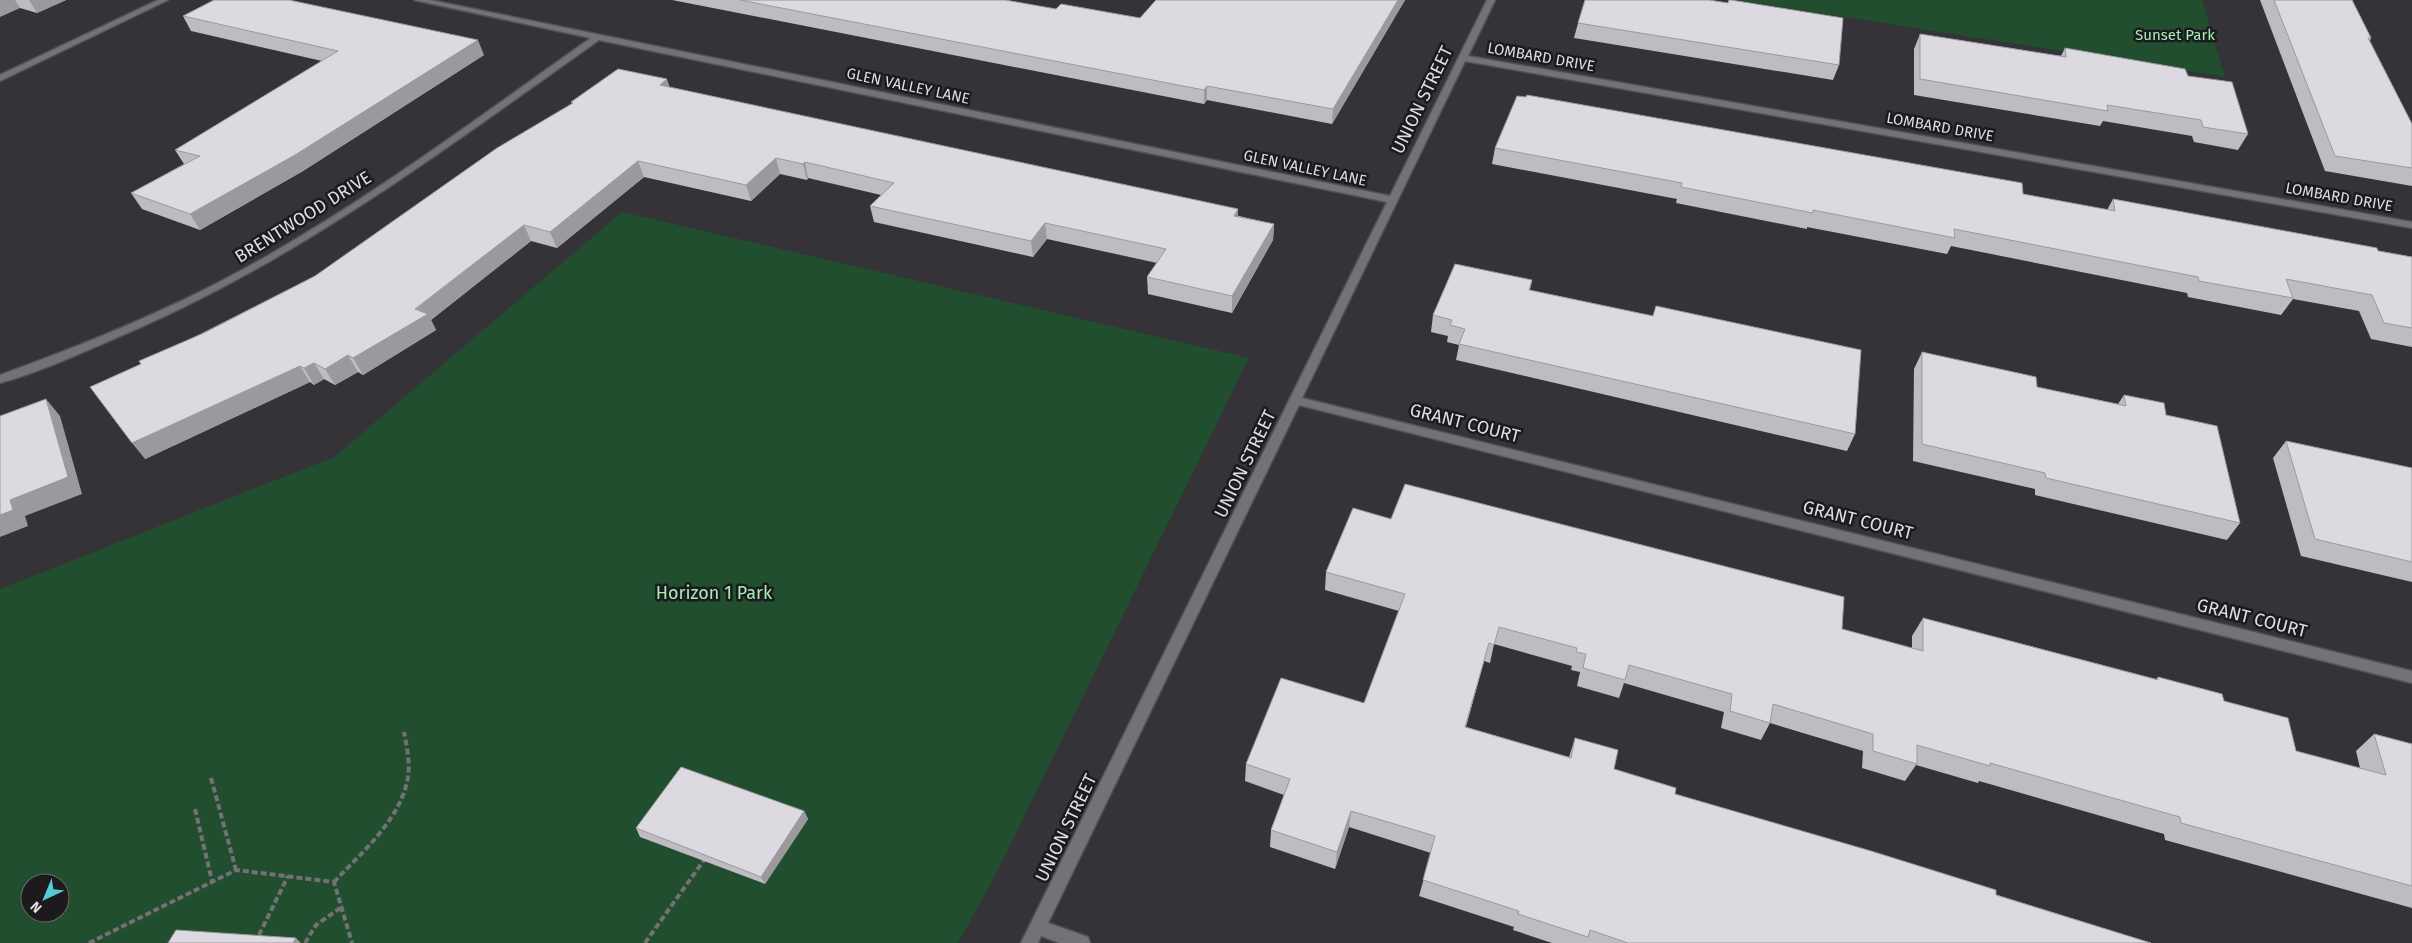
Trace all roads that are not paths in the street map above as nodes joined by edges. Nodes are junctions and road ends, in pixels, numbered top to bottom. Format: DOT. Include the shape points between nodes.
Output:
graph roads {
  1 [pos="164,0"];
  2 [pos="418,0"];
  3 [pos="1491,0"];
  4 [pos="599,36"];
  5 [pos="1462,58"];
  6 [pos="0,78"];
  7 [pos="1393,200"];
  8 [pos="2412,225"];
  9 [pos="0,379"];
  10 [pos="1296,400"];
  11 [pos="2412,677"];
  12 [pos="1037,927"];
  13 [pos="1029,943"];
  14 [pos="1082,943"];
  1 -- 6 [label="street"];
  2 -- 4 [label="street, GLEN VALLEY LANE"];
  3 -- 5 [label="street, UNION STREET"];
  4 -- 7 [label="street, GLEN VALLEY LANE"];
  4 -- 9 [label="street, BRENTWOOD DRIVE" via="349,210 246,272 156,317"];
  5 -- 7 [label="street, UNION STREET"];
  5 -- 8 [label="street, LOMBARD DRIVE"];
  7 -- 10 [label="street, UNION STREET"];
  10 -- 11 [label="street, GRANT COURT"];
  10 -- 12 [label="street, UNION STREET"];
  12 -- 13 [label="street, UNION STREET"];
  12 -- 14 [label="street"];
}
